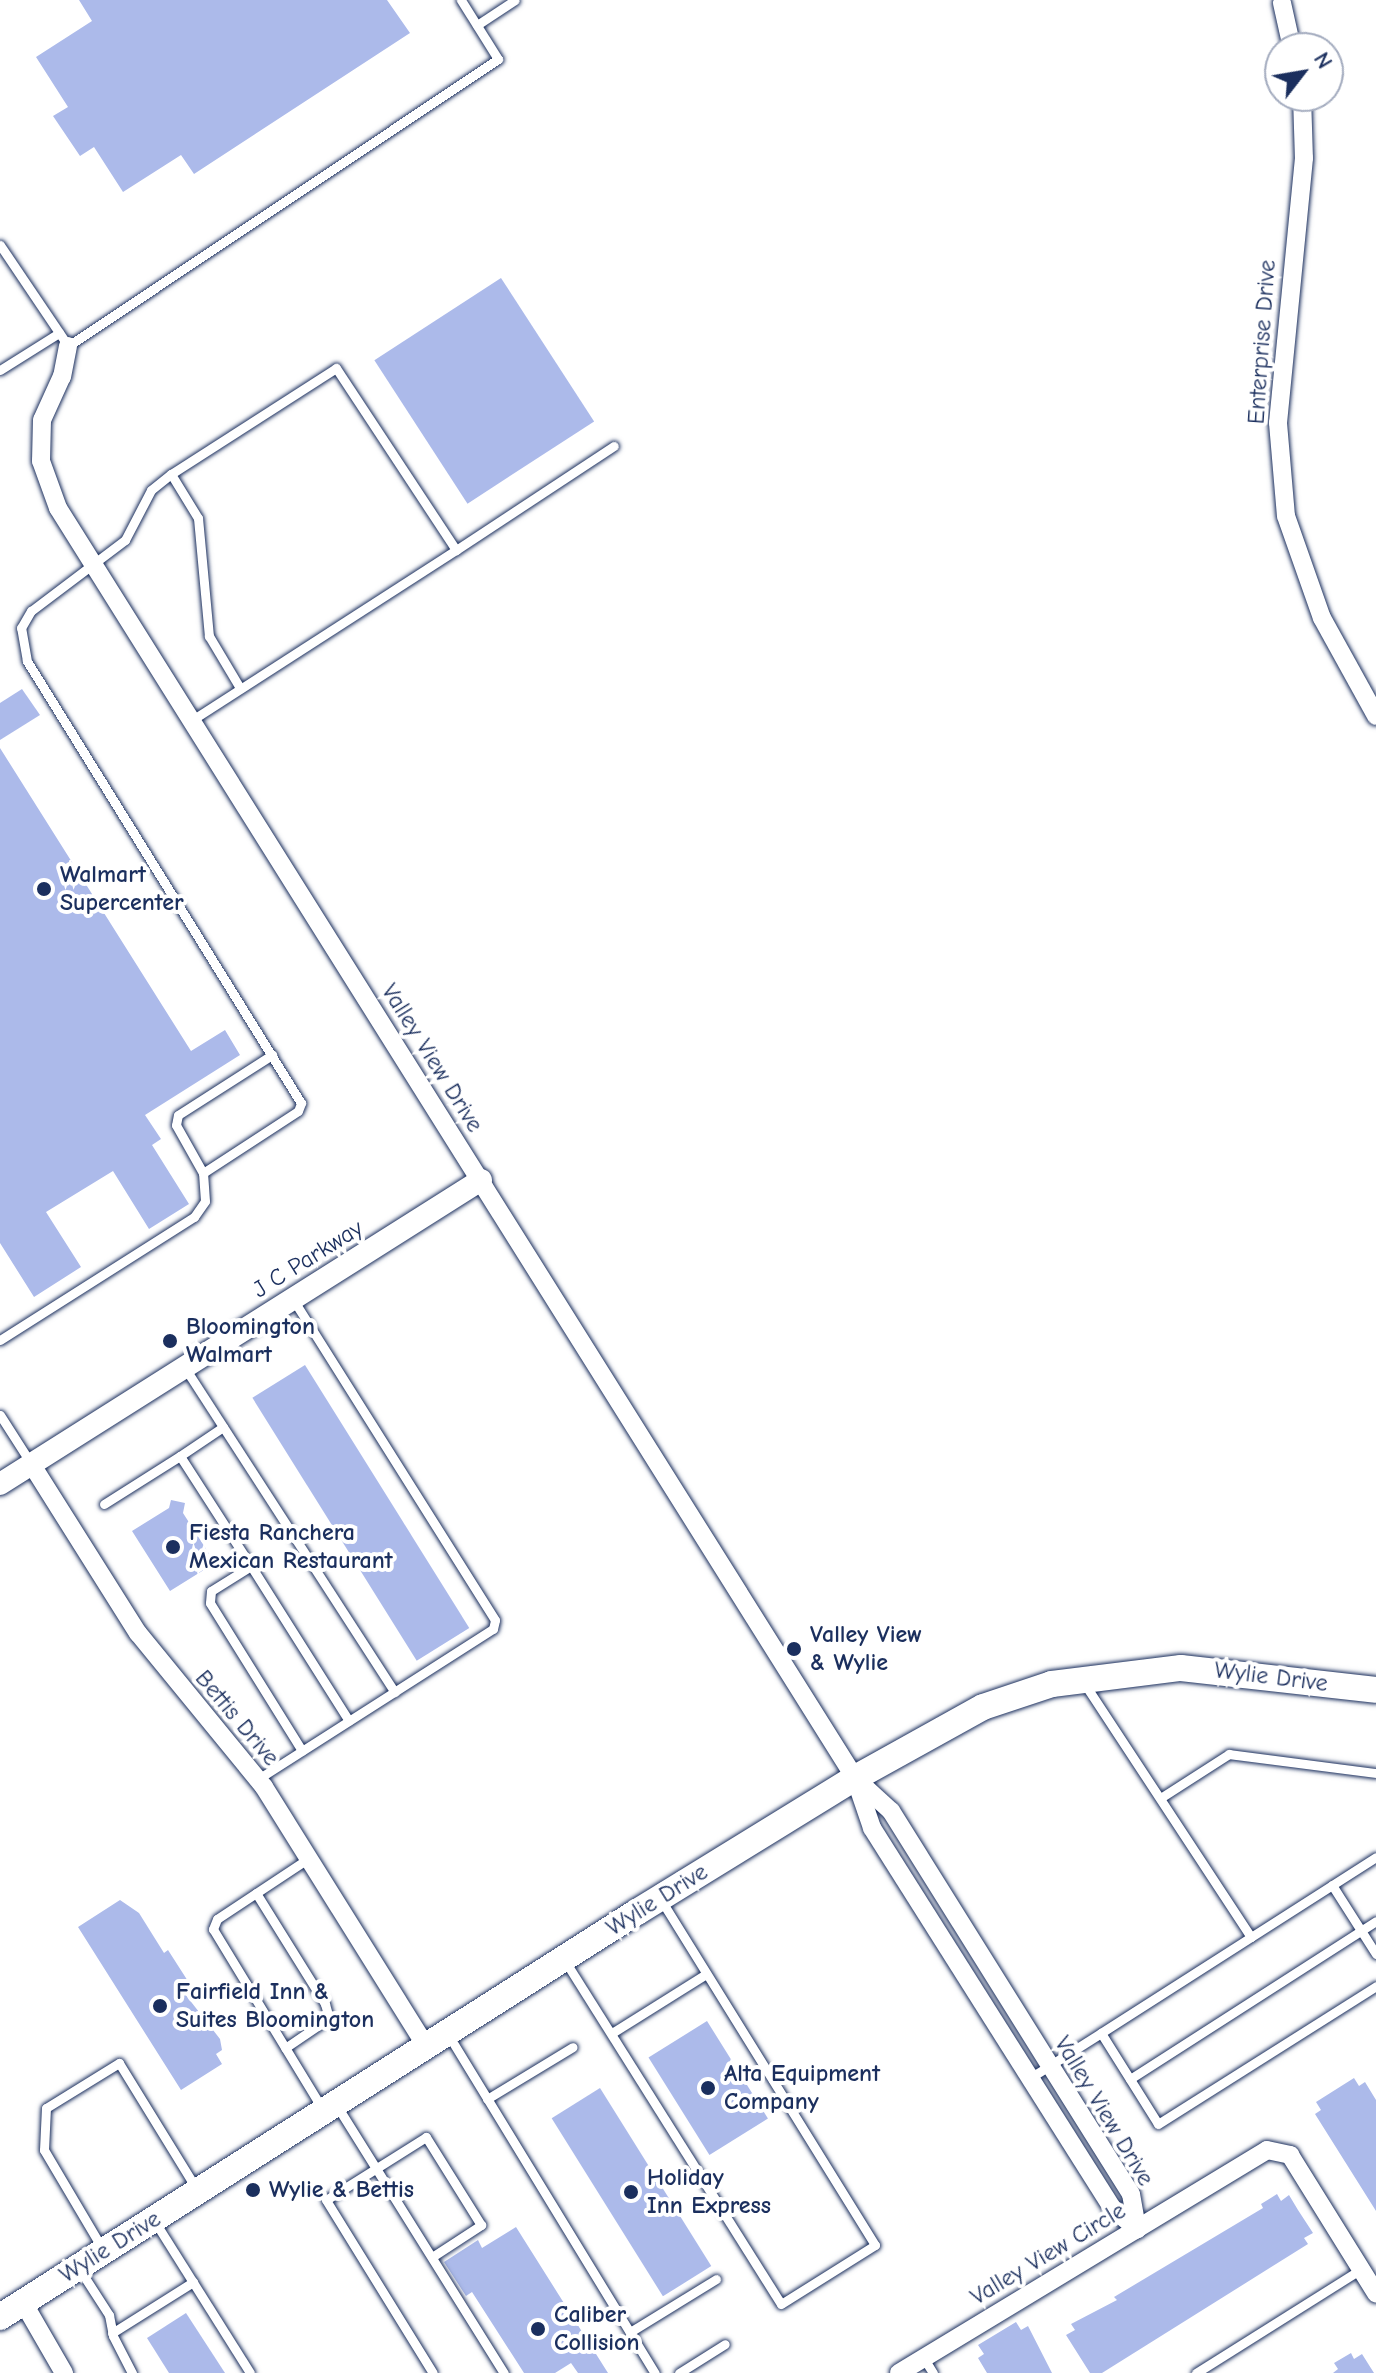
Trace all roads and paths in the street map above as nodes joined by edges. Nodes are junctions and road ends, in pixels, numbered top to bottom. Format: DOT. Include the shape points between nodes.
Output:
graph roads {
  1 [pos="461,0"];
  2 [pos="515,0"];
  3 [pos="1282,3"];
  4 [pos="477,25"];
  5 [pos="1288,32"];
  6 [pos="1303,112"];
  7 [pos="0,245"];
  8 [pos="63,339"];
  9 [pos="0,370"];
  10 [pos="614,446"];
  11 [pos="171,474"];
  12 [pos="456,550"];
  13 [pos="92,567"];
  14 [pos="240,688"];
  15 [pos="1376,716"];
  16 [pos="192,720"];
  17 [pos="272,1055"];
  18 [pos="203,1173"];
  19 [pos="481,1180"];
  20 [pos="293,1299"];
  21 [pos="0,1340"];
  22 [pos="185,1368"];
  23 [pos="0,1415"];
  24 [pos="223,1427"];
  25 [pos="180,1456"];
  26 [pos="32,1465"];
  27 [pos="0,1484"];
  28 [pos="104,1504"];
  29 [pos="251,1566"];
  30 [pos="1082,1679"];
  31 [pos="1376,1690"];
  32 [pos="395,1692"];
  33 [pos="349,1721"];
  34 [pos="302,1751"];
  35 [pos="1376,1773"];
  36 [pos="855,1778"];
  37 [pos="258,1779"];
  38 [pos="1162,1797"];
  39 [pos="1376,1857"];
  40 [pos="309,1858"];
  41 [pos="1332,1885"];
  42 [pos="256,1893"];
  43 [pos="660,1898"];
  44 [pos="1376,1921"];
  45 [pos="1361,1930"];
  46 [pos="1251,1937"];
  47 [pos="1376,1954"];
  48 [pos="564,1959"];
  49 [pos="706,1974"];
  50 [pos="1376,1986"];
  51 [pos="612,2033"];
  52 [pos="1101,2033"];
  53 [pos="437,2039"];
  54 [pos="573,2047"];
  55 [pos="285,2048"];
  56 [pos="1050,2065"];
  57 [pos="1030,2078"];
  58 [pos="1130,2079"];
  59 [pos="487,2099"];
  60 [pos="330,2107"];
  61 [pos="376,2169"];
  62 [pos="198,2191"];
  63 [pos="153,2219"];
  64 [pos="1137,2229"];
  65 [pos="103,2251"];
  66 [pos="432,2257"];
  67 [pos="78,2267"];
  68 [pos="1361,2269"];
  69 [pos="716,2279"];
  70 [pos="193,2282"];
  71 [pos="1376,2293"];
  72 [pos="23,2302"];
  73 [pos="0,2317"];
  74 [pos="630,2332"];
  75 [pos="112,2333"];
  76 [pos="725,2344"];
  77 [pos="928,2365"];
  78 [pos="64,2373"];
  79 [pos="132,2373"];
  80 [pos="250,2373"];
  81 [pos="433,2373"];
  82 [pos="504,2373"];
  83 [pos="655,2373"];
  84 [pos="679,2373"];
  85 [pos="899,2373"];
  86 [pos="1196,2373"];
  1 -- 4 [label="lane"];
  2 -- 4 [label="lane"];
  3 -- 5 [label="street"];
  4 -- 8 [label="lane" via="498,59"];
  6 -- 15 [label="street, Enterprise Drive" via="1304,158 1278,423 1286,516 1322,618"];
  7 -- 8 [label="lane"];
  8 -- 9 [label="lane"];
  8 -- 13 [label="street, Valley View Drive" via="42,420 41,461 48,490"];
  10 -- 12 [label="lane"];
  11 -- 12 [label="lane" via="336,368"];
  11 -- 13 [label="lane" via="151,490 125,540"];
  11 -- 14 [label="lane" via="198,518 209,636"];
  12 -- 14 [label="lane"];
  13 -- 16 [label="street, Valley View Drive"];
  13 -- 17 [label="lane" via="31,611 21,628 24,652"];
  14 -- 16 [label="lane"];
  16 -- 19 [label="street, Valley View Drive"];
  17 -- 18 [label="lane" via="178,1115 176,1125"];
  17 -- 18 [label="lane" via="301,1103 298,1111"];
  18 -- 21 [label="lane" via="205,1201 194,1217"];
  19 -- 20 [label="street, J C Parkway"];
  19 -- 36 [label="street, Valley View Drive"];
  20 -- 22 [label="street, J C Parkway"];
  20 -- 32 [label="lane" via="495,1620 493,1629"];
  22 -- 24 [label="lane"];
  22 -- 26 [label="street, J C Parkway"];
  23 -- 26 [label="lane"];
  24 -- 25 [label="lane"];
  24 -- 32 [label="lane"];
  25 -- 28 [label="lane"];
  25 -- 29 [label="lane"];
  26 -- 27 [label="street, J C Parkway"];
  26 -- 37 [label="street, Bettis Drive" via="138,1633"];
  29 -- 33 [label="lane"];
  29 -- 34 [label="lane" via="211,1591 210,1603"];
  30 -- 31 [label="main road, Wylie Drive" via="1212,1669"];
  30 -- 36 [label="main road, Wylie Drive" via="983,1707"];
  30 -- 38 [label="lane" via="1150,1790"];
  32 -- 33 [label="lane"];
  33 -- 34 [label="lane"];
  34 -- 37 [label="lane"];
  35 -- 38 [label="lane" via="1229,1754"];
  36 -- 43 [label="main road, Wylie Drive"];
  36 -- 56 [label="street, Valley View Drive" via="891,1811"];
  36 -- 57 [label="street, Valley View Drive" via="872,1828"];
  37 -- 40 [label="street, Bettis Drive"];
  38 -- 46 [label="lane"];
  39 -- 41 [label="lane"];
  40 -- 42 [label="lane"];
  40 -- 53 [label="street, Bettis Drive"];
  41 -- 45 [label="lane"];
  41 -- 46 [label="lane"];
  42 -- 55 [label="lane" via="217,1919 213,1929"];
  42 -- 55 [label="lane" via="329,2018"];
  43 -- 48 [label="main road, Wylie Drive"];
  43 -- 49 [label="lane"];
  44 -- 45 [label="lane"];
  45 -- 47 [label="lane"];
  45 -- 58 [label="lane"];
  46 -- 52 [label="lane"];
  48 -- 51 [label="lane"];
  48 -- 53 [label="main road, Wylie Drive"];
  49 -- 51 [label="lane"];
  49 -- 51 [label="lane" via="875,2245 862,2254 781,2304"];
  50 -- 58 [label="lane" via="1158,2124"];
  52 -- 56 [label="lane"];
  52 -- 58 [label="lane"];
  53 -- 59 [label="lane"];
  53 -- 60 [label="main road, Wylie Drive"];
  54 -- 59 [label="lane"];
  55 -- 60 [label="lane"];
  56 -- 57 [label="lane"];
  56 -- 64 [label="street, Valley View Drive" via="1131,2194"];
  57 -- 64 [label="street, Valley View Drive" via="1112,2208"];
  59 -- 74 [label="lane"];
  60 -- 61 [label="lane"];
  60 -- 62 [label="main road, Wylie Drive"];
  61 -- 66 [label="lane"];
  61 -- 66 [label="lane" via="426,2137 481,2225"];
  61 -- 81 [label="lane" via="326,2200"];
  62 -- 63 [label="main road, Wylie Drive"];
  62 -- 65 [label="lane" via="119,2063 46,2108 44,2150"];
  63 -- 65 [label="main road, Wylie Drive"];
  63 -- 70 [label="lane"];
  64 -- 68 [label="street, Valley View Circle" via="1258,2154 1278,2148 1290,2155"];
  64 -- 77 [label="street, Valley View Circle"];
  65 -- 67 [label="main road, Wylie Drive"];
  66 -- 82 [label="lane"];
  67 -- 72 [label="main road, Wylie Drive"];
  67 -- 75 [label="lane" via="109,2315"];
  68 -- 71 [label="street, Valley View Circle"];
  68 -- 86 [label="lane"];
  69 -- 74 [label="lane"];
  70 -- 75 [label="lane"];
  70 -- 80 [label="lane"];
  72 -- 73 [label="main road, Wylie Drive"];
  72 -- 78 [label="street"];
  74 -- 83 [label="lane"];
  75 -- 79 [label="lane"];
  76 -- 84 [label="lane"];
  77 -- 85 [label="street, Valley View Circle"];
}
